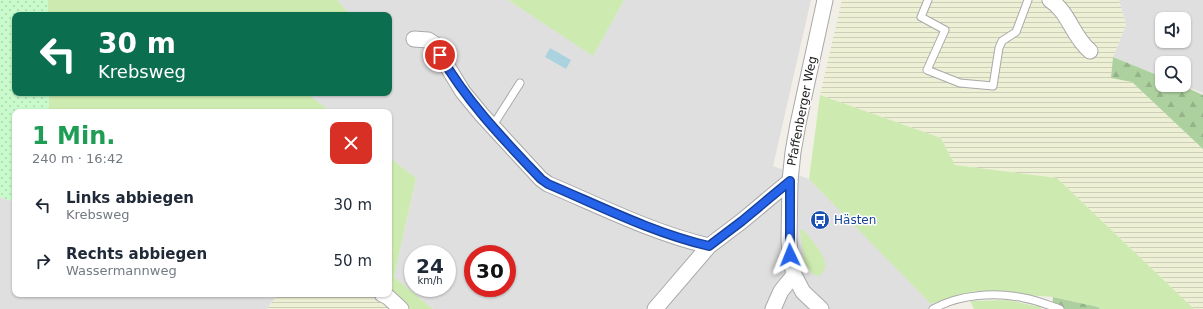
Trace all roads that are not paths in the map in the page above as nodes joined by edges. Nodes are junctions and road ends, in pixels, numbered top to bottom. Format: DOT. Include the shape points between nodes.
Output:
graph roads {
  1 [pos="825,0"];
  2 [pos="928,0"];
  3 [pos="1028,0"];
  4 [pos="1050,0"];
  5 [pos="414,40"];
  6 [pos="1090,51"];
  7 [pos="520,83"];
  8 [pos="492,127"];
  9 [pos="790,181"];
  10 [pos="709,246"];
  11 [pos="794,275"];
  12 [pos="386,297"];
  13 [pos="401,309"];
  14 [pos="655,309"];
  15 [pos="773,309"];
  16 [pos="821,309"];
  17 [pos="933,309"];
  18 [pos="1060,309"];
  1 -- 9 [label="street, Pfaffenberger Weg" via="798,124"];
  2 -- 3 [label="lane" via="921,17 945,30 927,70 960,83 993,86 999,48 1002,41 1016,32"];
  4 -- 6 [label="street" via="1060,9 1078,39"];
  5 -- 8 [label="street" via="428,40 433,43 463,92"];
  7 -- 8 [label="lane"];
  8 -- 10 [label="street" via="548,184 664,233"];
  9 -- 10 [label="street"];
  9 -- 11 [label="street, Pfaffenberger Weg" via="789,240"];
  10 -- 14 [label="street"];
  11 -- 15 [label="street" via="781,291"];
  11 -- 16 [label="street, Pfaffenberger Weg" via="804,292"];
  12 -- 13 [label="street"];
  17 -- 18 [label="lane" via="968,297 999,295 1025,298"];
}
